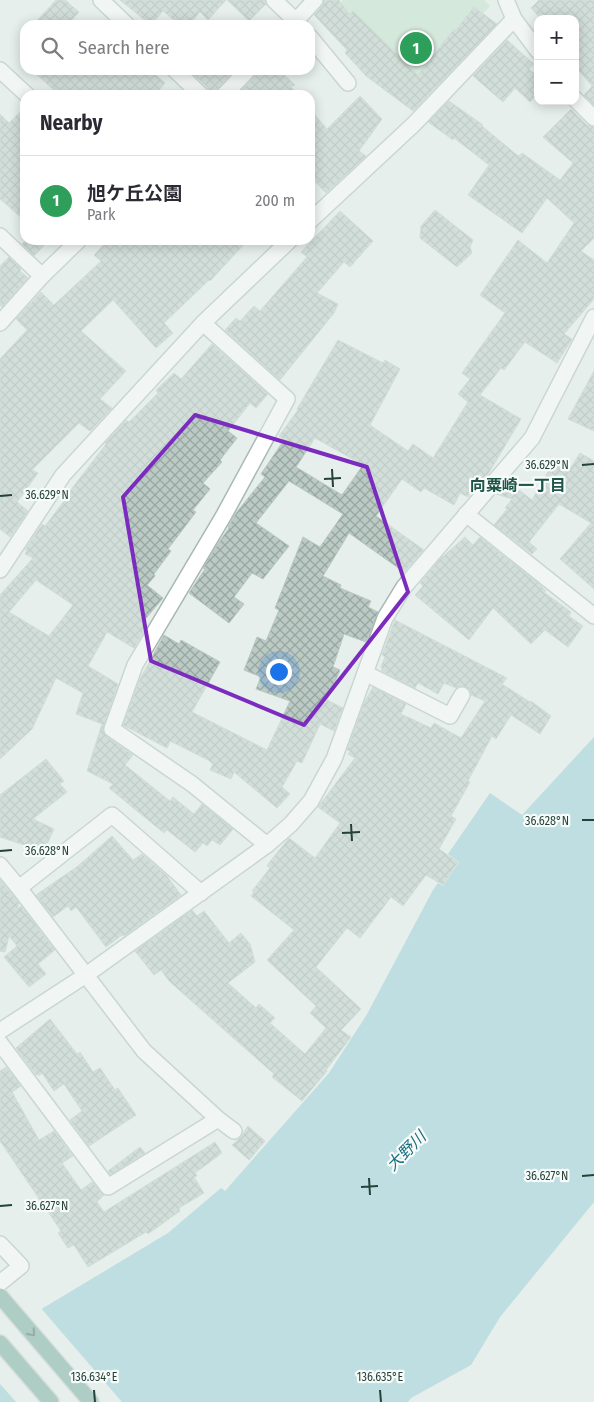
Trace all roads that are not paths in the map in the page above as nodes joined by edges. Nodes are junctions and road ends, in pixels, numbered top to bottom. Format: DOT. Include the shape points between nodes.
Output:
graph roads {
  1 [pos="100,0"];
  2 [pos="274,0"];
  3 [pos="314,0"];
  4 [pos="506,0"];
  5 [pos="514,18"];
  6 [pos="122,20"];
  7 [pos="292,20"];
  8 [pos="299,20"];
  9 [pos="315,43"];
  10 [pos="534,46"];
  11 [pos="0,70"];
  12 [pos="180,75"];
  13 [pos="243,75"];
  14 [pos="348,83"];
  15 [pos="22,90"];
  16 [pos="196,90"];
  17 [pos="229,90"];
  18 [pos="579,103"];
  19 [pos="594,118"];
  20 [pos="315,211"];
  21 [pos="0,236"];
  22 [pos="74,245"];
  23 [pos="285,245"];
  24 [pos="42,276"];
  25 [pos="594,317"];
  26 [pos="0,323"];
  27 [pos="203,323"];
  28 [pos="466,514"];
  29 [pos="0,570"];
  30 [pos="594,616"];
  31 [pos="365,672"];
  32 [pos="462,695"];
  33 [pos="267,845"];
  34 [pos="0,865"];
  35 [pos="19,888"];
  36 [pos="201,893"];
  37 [pos="86,975"];
  38 [pos="0,1031"];
  39 [pos="0,1043"];
  40 [pos="218,1119"];
  41 [pos="234,1131"];
  42 [pos="0,1244"];
  43 [pos="0,1283"];
  44 [pos="0,1296"];
  45 [pos="0,1343"];
  46 [pos="51,1402"];
  47 [pos="91,1402"];
  1 -- 6 [label="street"];
  2 -- 7 [label="street"];
  3 -- 8 [label="street"];
  4 -- 5 [label="street"];
  5 -- 10 [label="street"];
  5 -- 20 [label="street" via="414,124"];
  9 -- 14 [label="street"];
  11 -- 15 [label="street"];
  12 -- 16 [label="street"];
  13 -- 17 [label="street"];
  18 -- 19 [label="street"];
  21 -- 24 [label="street"];
  22 -- 24 [label="street"];
  23 -- 27 [label="street"];
  24 -- 26 [label="street"];
  25 -- 28 [label="street" via="532,438"];
  27 -- 29 [label="street" via="63,475"];
  27 -- 33 [label="street" via="287,399 224,515 135,665 112,729 192,784"];
  28 -- 30 [label="street"];
  28 -- 31 [label="street" via="404,587 385,618"];
  31 -- 32 [label="street" via="450,716"];
  31 -- 33 [label="street" via="334,759 311,801"];
  33 -- 36 [label="street"];
  34 -- 35 [label="street"];
  35 -- 36 [label="street" via="112,815"];
  35 -- 37 [label="street"];
  36 -- 37 [label="street"];
  37 -- 38 [label="street"];
  37 -- 40 [label="street" via="144,1051"];
  39 -- 40 [label="street" via="108,1187"];
  40 -- 41 [label="street"];
  42 -- 43 [label="street" via="21,1266"];
  44 -- 47 [label="main road, one-way"];
  45 -- 46 [label="main road"];
}
